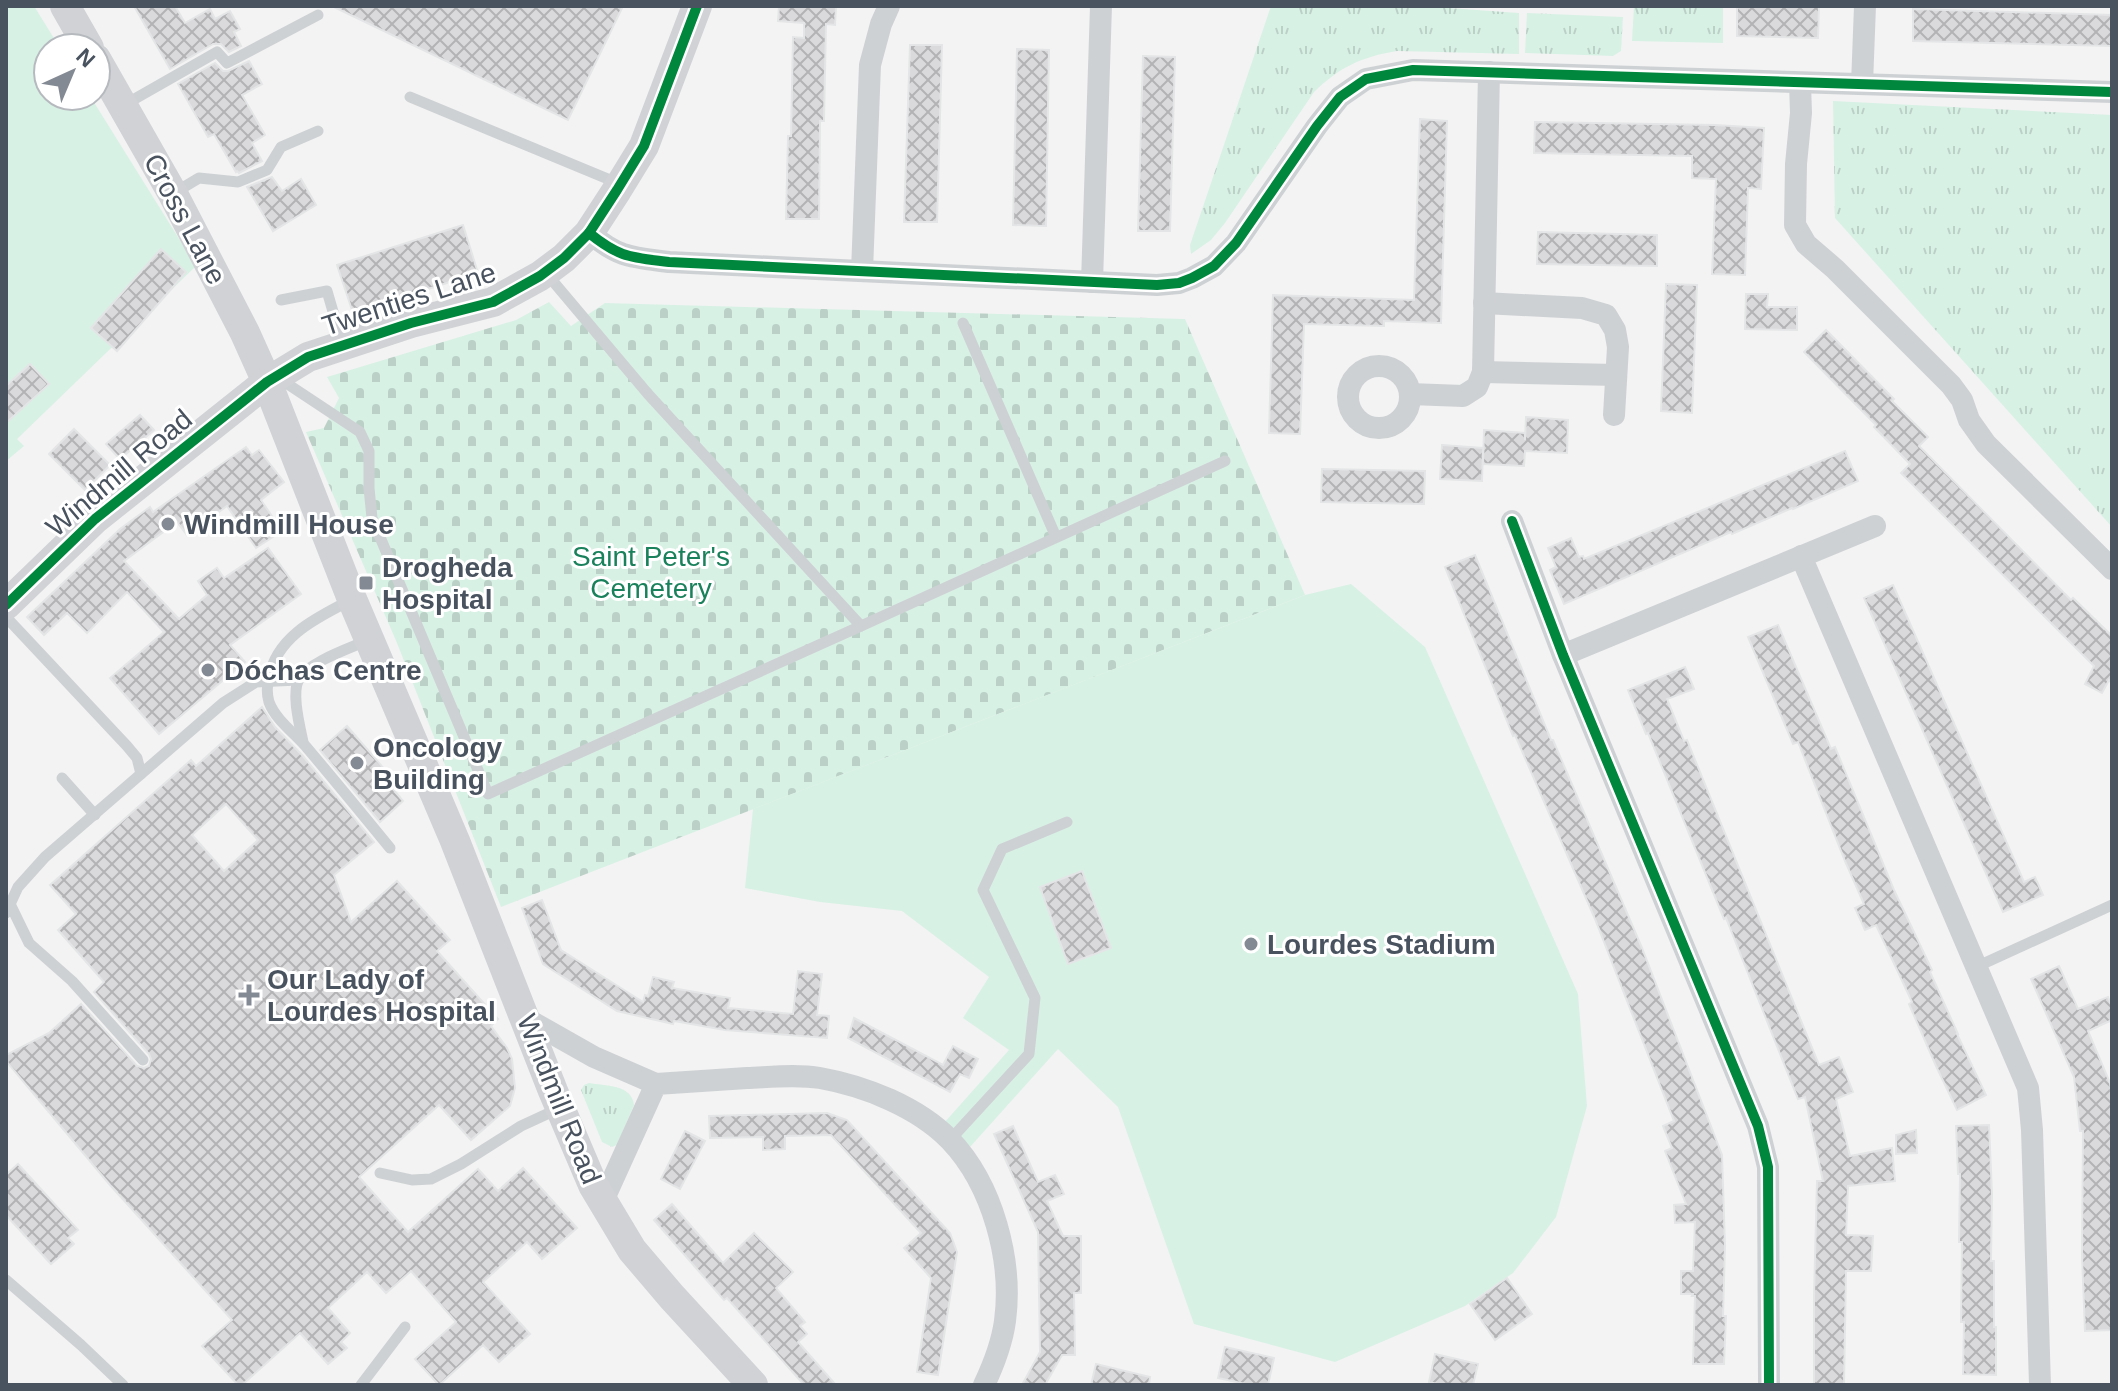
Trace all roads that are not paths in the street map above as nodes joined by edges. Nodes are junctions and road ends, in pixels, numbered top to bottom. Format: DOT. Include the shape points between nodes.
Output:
graph roads {
  1 [pos="65,6"];
  2 [pos="697,6"];
  3 [pos="889,6"];
  4 [pos="1101,6"];
  5 [pos="1865,6"];
  6 [pos="318,15"];
  7 [pos="80,32"];
  8 [pos="1489,72"];
  9 [pos="1800,83"];
  10 [pos="1862,84"];
  11 [pos="112,86"];
  12 [pos="2112,92"];
  13 [pos="410,97"];
  14 [pos="123,105"];
  15 [pos="318,131"];
  16 [pos="621,184"];
  17 [pos="173,194"];
  18 [pos="589,233"];
  19 [pos="862,271"];
  20 [pos="546,272"];
  21 [pos="1092,282"];
  22 [pos="281,300"];
  23 [pos="1484,303"];
  24 [pos="963,323"];
  25 [pos="343,346"];
  26 [pos="1483,372"];
  27 [pos="1616,375"];
  28 [pos="272,379"];
  29 [pos="1410,394"];
  30 [pos="1614,415"];
  31 [pos="1225,461"];
  32 [pos="1512,521"];
  33 [pos="1875,526"];
  34 [pos="1056,537"];
  35 [pos="1801,556"];
  36 [pos="2112,569"];
  37 [pos="352,599"];
  38 [pos="6,605"];
  39 [pos="6,617"];
  40 [pos="861,626"];
  41 [pos="369,639"];
  42 [pos="1563,655"];
  43 [pos="298,680"];
  44 [pos="268,681"];
  45 [pos="303,743"];
  46 [pos="141,774"];
  47 [pos="62,778"];
  48 [pos="95,815"];
  49 [pos="1067,822"];
  50 [pos="390,848"];
  51 [pos="2112,905"];
  52 [pos="8,909"];
  53 [pos="1976,967"];
  54 [pos="525,1018"];
  55 [pos="143,1060"];
  56 [pos="656,1084"];
  57 [pos="560,1108"];
  58 [pos="950,1140"];
  59 [pos="380,1173"];
  60 [pos="603,1201"];
  61 [pos="6,1280"];
  62 [pos="405,1327"];
  63 [pos="123,1385"];
  64 [pos="361,1385"];
  65 [pos="753,1385"];
  66 [pos="984,1385"];
  67 [pos="1769,1385"];
  68 [pos="2040,1385"];
  1 -- 7 [label="main road"];
  2 -- 16 [label="main road, Twenties Lane" via="644,146"];
  3 -- 19 [label="street" via="870,65"];
  4 -- 21 [label="street"];
  5 -- 10 [label="street"];
  6 -- 14 [label="lane" via="227,63 217,52"];
  8 -- 9 [label="street"];
  8 -- 21 [label="street" via="1413,70 1366,79 1324,116 1236,243 1214,266 1179,283"];
  8 -- 23 [label="street"];
  9 -- 10 [label="street"];
  9 -- 36 [label="street" via="1795,225 1806,244 1951,385 1986,444"];
  10 -- 12 [label="street"];
  11 -- 14 [label="main road, Cross Lane"];
  13 -- 16 [label="lane"];
  14 -- 17 [label="main road, Cross Lane"];
  15 -- 17 [label="lane" via="281,147 267,170 238,182 199,178"];
  16 -- 18 [label="main road, Twenties Lane"];
  17 -- 28 [label="main road, Cross Lane"];
  18 -- 19 [label="street" via="626,257"];
  18 -- 20 [label="main road, Twenties Lane"];
  19 -- 21 [label="street"];
  20 -- 25 [label="main road, Twenties Lane" via="493,302"];
  20 -- 40 [label="lane" via="648,394"];
  22 -- 25 [label="lane" via="327,291"];
  23 -- 26 [label="street"];
  23 -- 27 [label="street" via="1582,308 1606,315 1618,347"];
  24 -- 34 [label="lane"];
  25 -- 28 [label="main road, Twenties Lane" via="308,357"];
  26 -- 27 [label="street"];
  26 -- 29 [label="street" via="1477,387 1463,396"];
  27 -- 30 [label="street"];
  28 -- 37 [label="main road, Windmill Road"];
  28 -- 38 [label="main road, Windmill Road" via="95,519"];
  28 -- 40 [label="lane" via="360,432 369,451 372,518 488,794"];
  31 -- 34 [label="lane"];
  32 -- 42 [label="street"];
  33 -- 35 [label="street"];
  34 -- 40 [label="lane"];
  35 -- 42 [label="street"];
  35 -- 53 [label="street"];
  37 -- 41 [label="main road, Windmill Road"];
  37 -- 44 [label="lane" via="312,621 280,648"];
  39 -- 46 [label="lane" via="127,746"];
  41 -- 43 [label="lane" via="308,668"];
  41 -- 54 [label="main road, Windmill Road"];
  42 -- 67 [label="street" via="1758,1126 1768,1167"];
  43 -- 44 [label="lane"];
  43 -- 45 [label="lane"];
  44 -- 45 [label="lane" via="268,700 276,715"];
  44 -- 46 [label="lane" via="256,682 223,703"];
  45 -- 50 [label="lane"];
  46 -- 48 [label="lane"];
  47 -- 48 [label="lane"];
  48 -- 52 [label="lane" via="45,857 18,887"];
  49 -- 58 [label="lane" via="1002,849 983,890 1035,998 1029,1054"];
  51 -- 53 [label="lane"];
  52 -- 55 [label="lane" via="29,943 72,981"];
  53 -- 68 [label="street" via="2028,1088"];
  54 -- 56 [label="street"];
  54 -- 57 [label="main road, Windmill Road"];
  56 -- 58 [label="street" via="818,1078 872,1091 922,1117"];
  56 -- 60 [label="street"];
  57 -- 59 [label="lane" via="431,1179"];
  57 -- 60 [label="main road, Windmill Road"];
  58 -- 66 [label="street" via="992,1209 1006,1264 1005,1322"];
  60 -- 65 [label="main road, Windmill Road" via="632,1250"];
  61 -- 63 [label="lane"];
  62 -- 64 [label="lane"];
}
